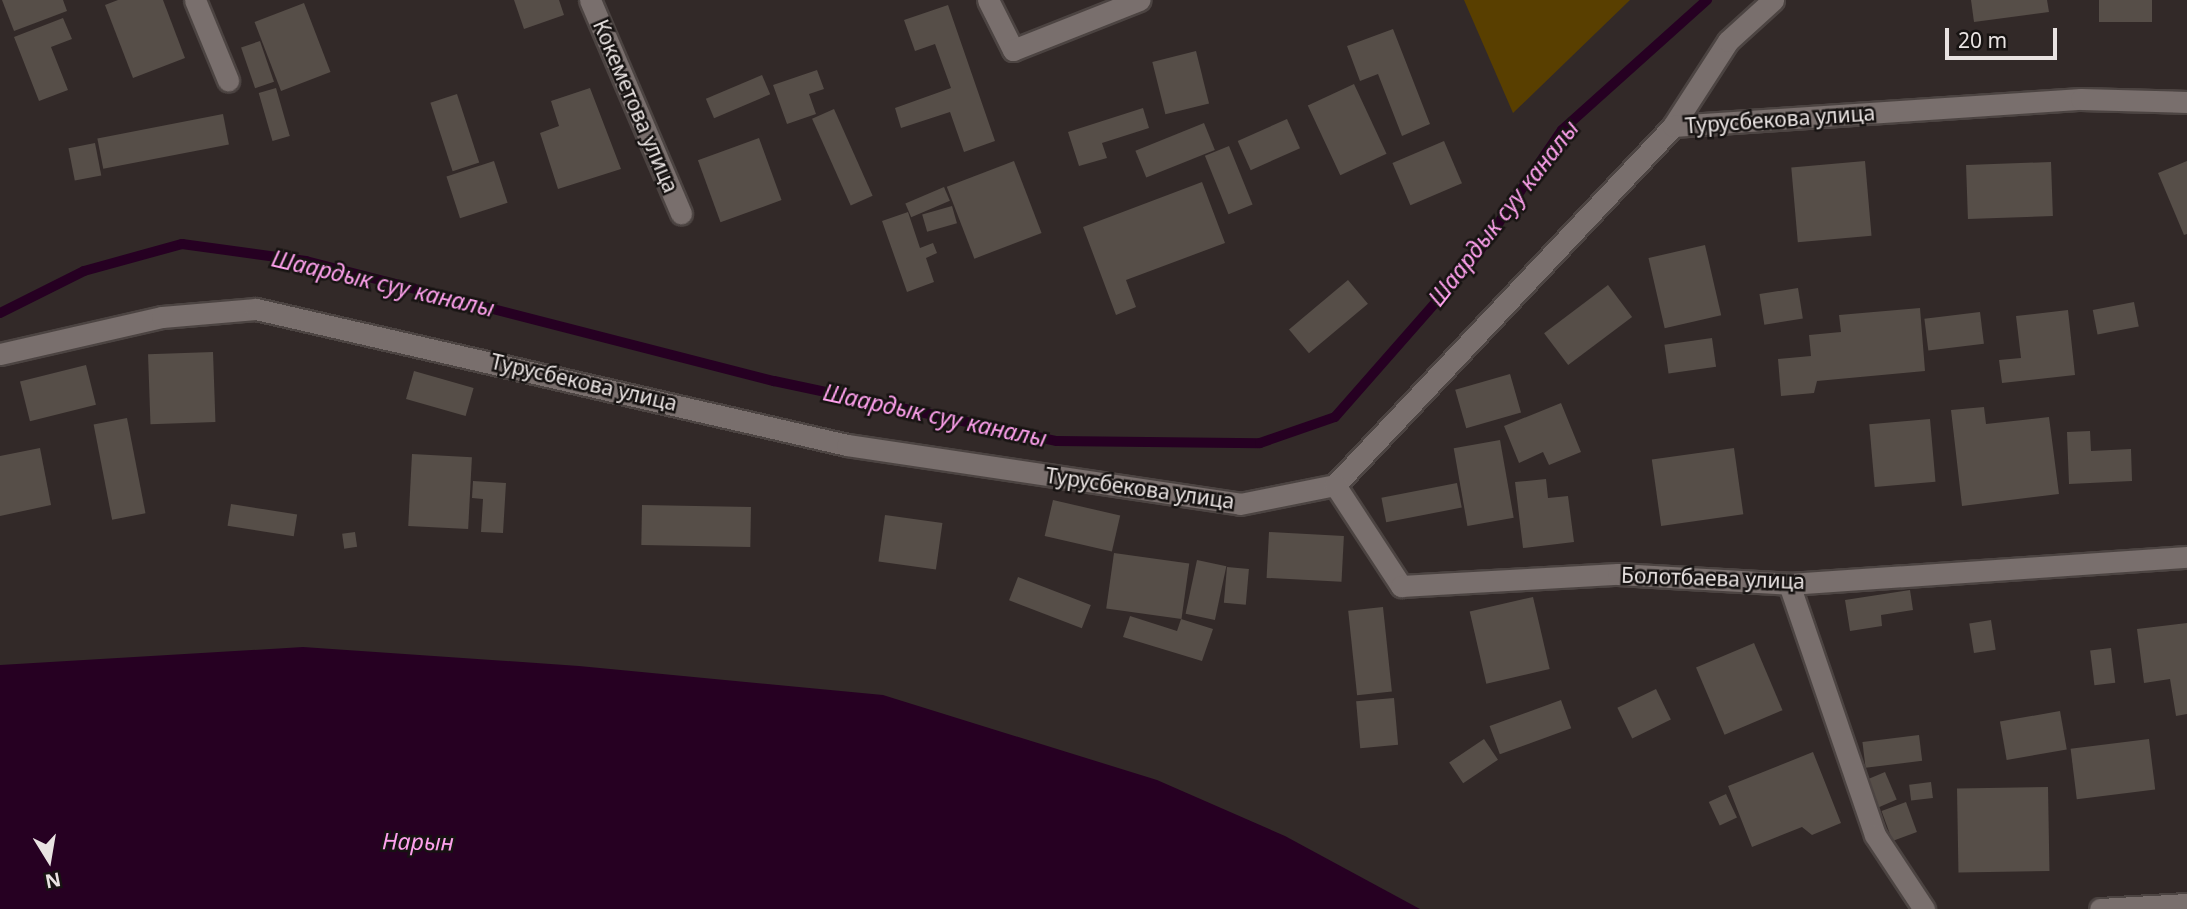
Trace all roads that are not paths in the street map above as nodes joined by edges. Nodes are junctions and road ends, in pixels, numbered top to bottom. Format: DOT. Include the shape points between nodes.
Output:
graph roads {
  1 [pos="195,0"];
  2 [pos="590,0"];
  3 [pos="988,0"];
  4 [pos="1139,0"];
  5 [pos="1773,0"];
  6 [pos="228,80"];
  7 [pos="2187,102"];
  8 [pos="1673,126"];
  9 [pos="681,213"];
  10 [pos="0,354"];
  11 [pos="1335,485"];
  12 [pos="2187,557"];
  13 [pos="1789,584"];
  14 [pos="2187,904"];
  15 [pos="1924,909"];
  16 [pos="2100,909"];
  1 -- 6 [label="street"];
  2 -- 9 [label="street, Кокеметова улица"];
  3 -- 4 [label="street" via="1013,50"];
  5 -- 8 [label="street" via="1728,41"];
  7 -- 8 [label="street, Турусбекова улица" via="2081,99"];
  8 -- 11 [label="street, Турусбекова улица"];
  10 -- 11 [label="street, Турусбекова улица" via="162,317 256,309 847,444 1240,503"];
  11 -- 13 [label="street, Болотбаева улица" via="1401,586 1618,574"];
  12 -- 13 [label="street, Болотбаева улица"];
  13 -- 15 [label="street" via="1875,835"];
  14 -- 16 [label="street"];
}
